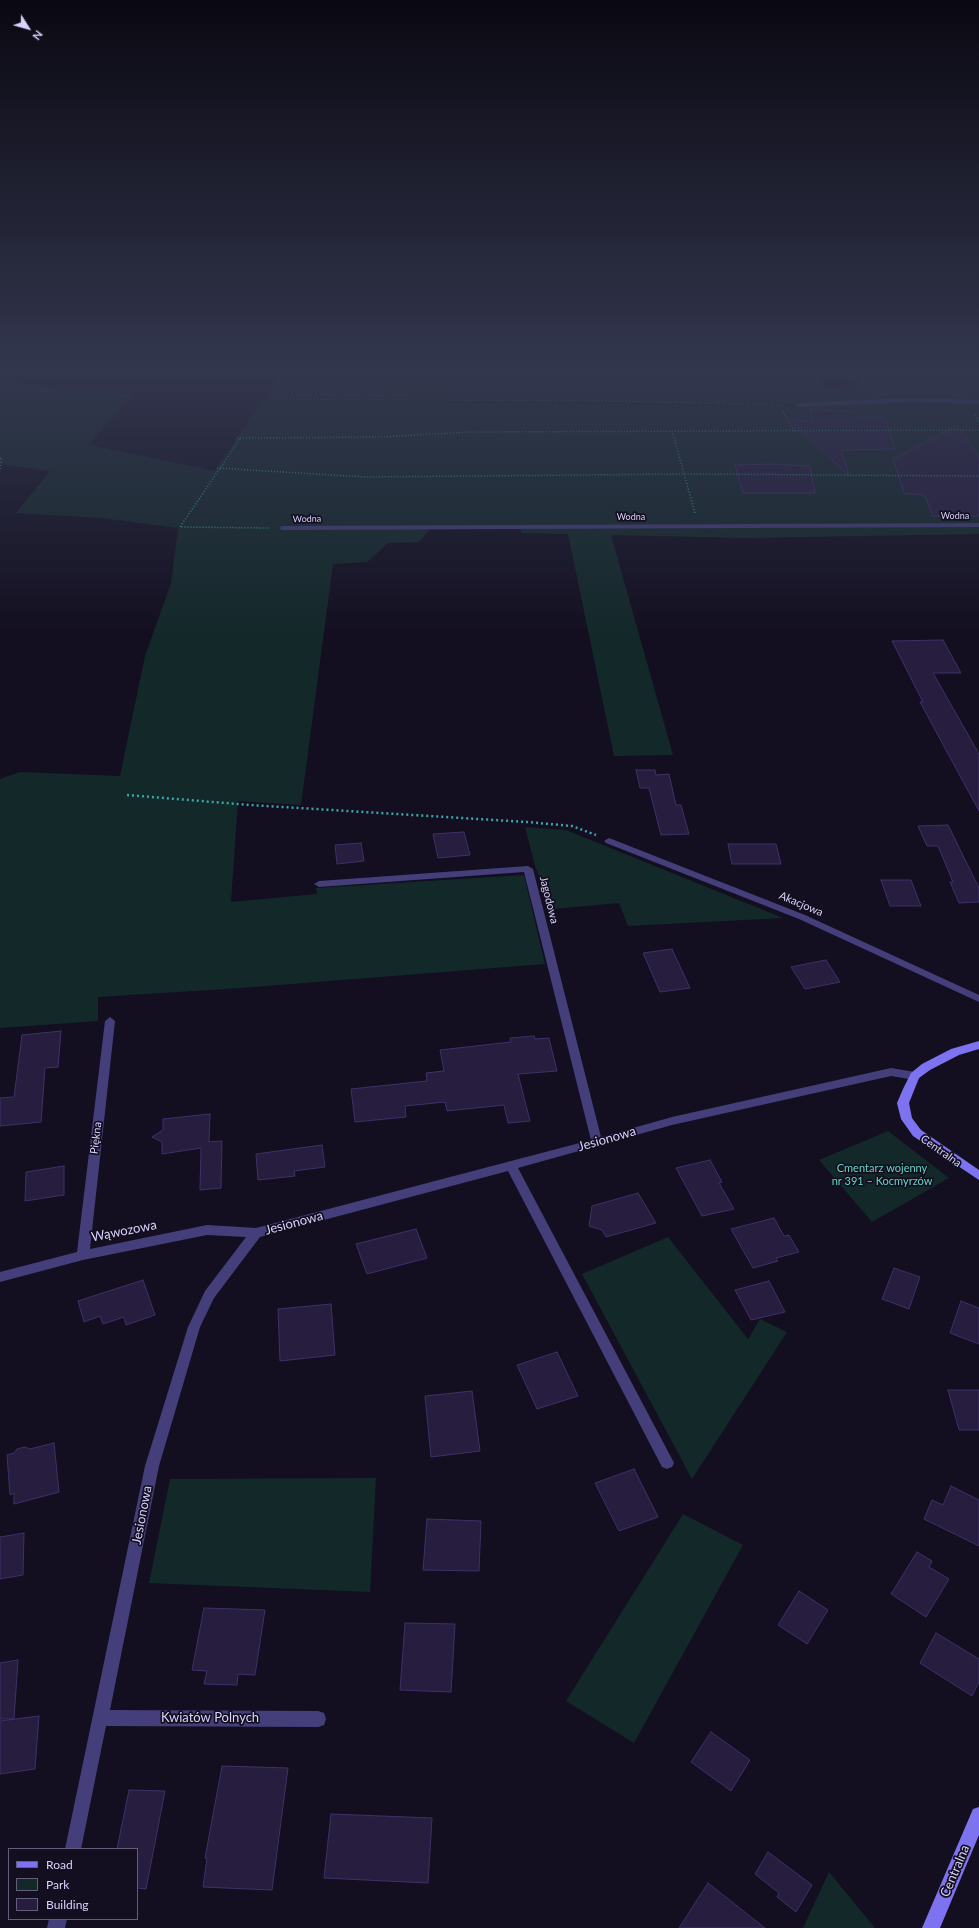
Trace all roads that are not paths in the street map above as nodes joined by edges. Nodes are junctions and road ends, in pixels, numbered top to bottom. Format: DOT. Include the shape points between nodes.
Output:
graph roads {
  1 [pos="979,525"];
  2 [pos="282,528"];
  3 [pos="609,841"];
  4 [pos="319,884"];
  5 [pos="979,999"];
  6 [pos="110,1021"];
  7 [pos="979,1045"];
  8 [pos="916,1076"];
  9 [pos="597,1142"];
  10 [pos="510,1166"];
  11 [pos="979,1176"];
  12 [pos="256,1233"];
  13 [pos="83,1255"];
  14 [pos="0,1277"];
  15 [pos="667,1463"];
  16 [pos="101,1718"];
  17 [pos="318,1719"];
  18 [pos="979,1815"];
  19 [pos="73,1848"];
  20 [pos="931,1928"];
  1 -- 2 [label="street, Wodna"];
  3 -- 5 [label="street, Akacjowa" via="802,917"];
  4 -- 9 [label="street, Jagodowa" via="528,869"];
  6 -- 13 [label="street, Piękna"];
  7 -- 8 [label="street, Centralna" via="939,1059"];
  8 -- 9 [label="street, Jesionowa" via="891,1072 672,1121"];
  8 -- 11 [label="street, Centralna" via="903,1103 907,1119 917,1133 932,1145"];
  9 -- 10 [label="street, Jesionowa"];
  10 -- 12 [label="street, Jesionowa"];
  10 -- 15 [label="street"];
  12 -- 13 [label="street, Wąwozowa" via="207,1230"];
  12 -- 16 [label="street, Jesionowa" via="210,1295 194,1327 152,1466"];
  13 -- 14 [label="street, Wąwozowa"];
  16 -- 17 [label="street, Kwiatów Polnych"];
  16 -- 19 [label="street, Jesionowa"];
  18 -- 20 [label="street, Centralna"];
}
